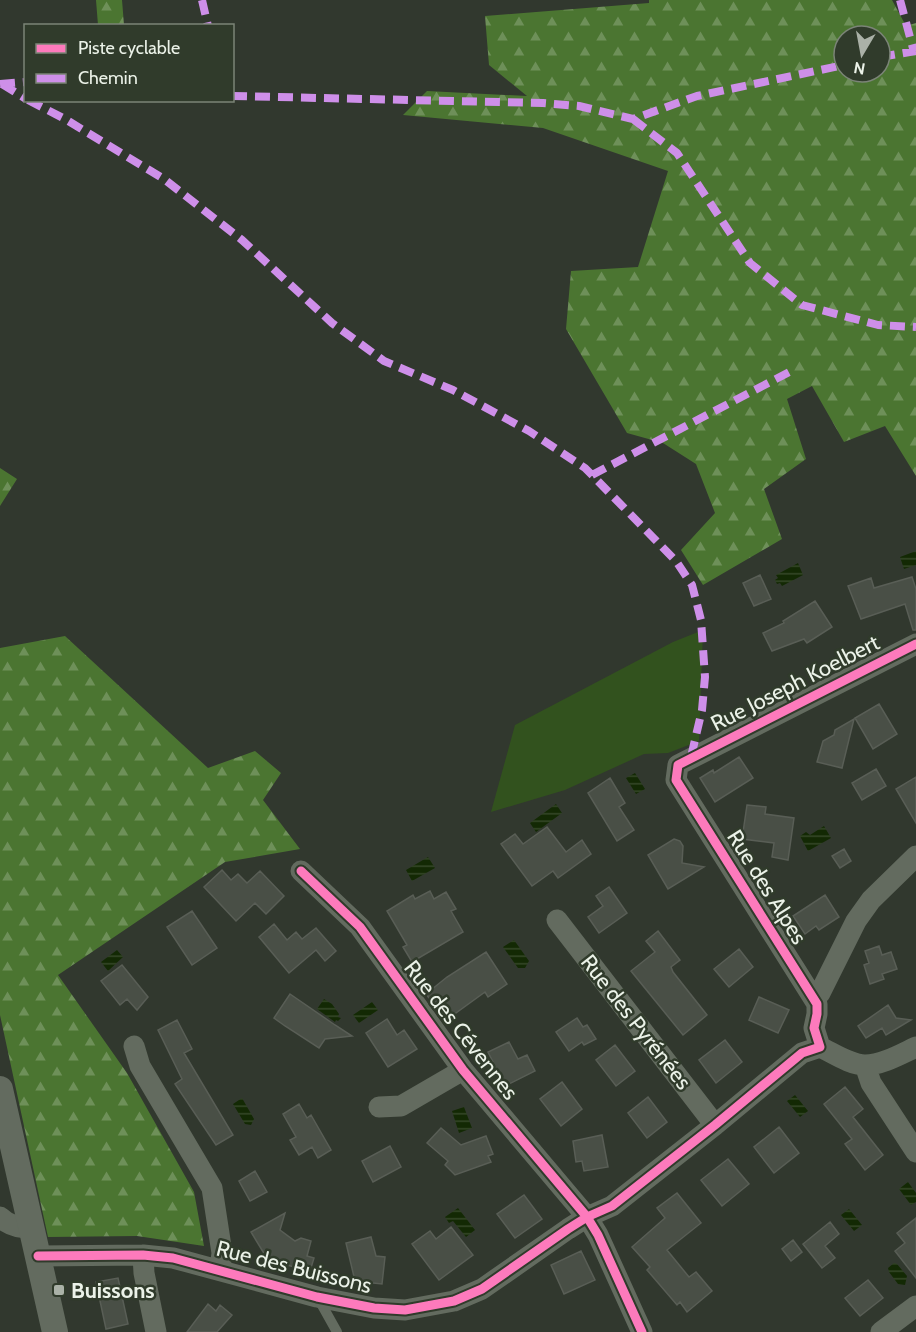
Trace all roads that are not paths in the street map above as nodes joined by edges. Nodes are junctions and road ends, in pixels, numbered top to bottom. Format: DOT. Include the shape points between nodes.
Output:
graph roads {
  1 [pos="916,644"];
  2 [pos="691,757"];
  3 [pos="916,856"];
  4 [pos="301,871"];
  5 [pos="557,920"];
  6 [pos="814,999"];
  7 [pos="134,1046"];
  8 [pos="820,1047"];
  9 [pos="916,1047"];
  10 [pos="865,1065"];
  11 [pos="463,1070"];
  12 [pos="0,1089"];
  13 [pos="379,1107"];
  14 [pos="715,1125"];
  15 [pos="916,1152"];
  16 [pos="0,1217"];
  17 [pos="587,1217"];
  18 [pos="32,1228"];
  19 [pos="143,1255"];
  20 [pos="38,1256"];
  21 [pos="220,1269"];
  22 [pos="317,1297"];
  23 [pos="916,1306"];
  24 [pos="55,1332"];
  25 [pos="156,1332"];
  26 [pos="337,1332"];
  27 [pos="642,1332"];
  28 [pos="881,1332"];
  1 -- 2 [label="street, Rue Joseph Koelbert"];
  2 -- 6 [label="street, Rue des Alpes" via="678,765 676,780"];
  3 -- 6 [label="street" via="871,900 856,921"];
  4 -- 11 [label="street, Rue des Cévennes" via="360,927"];
  5 -- 14 [label="street, Rue des Pyrénées"];
  6 -- 8 [label="street" via="814,1028"];
  7 -- 21 [label="street" via="140,1066 212,1188 222,1253"];
  8 -- 10 [label="street"];
  8 -- 14 [label="street, Rue des Buissons" via="802,1053"];
  9 -- 10 [label="street"];
  10 -- 15 [label="street" via="871,1083"];
  11 -- 13 [label="street, Rue des Cévennes" via="401,1106"];
  11 -- 17 [label="street, Rue des Cévennes"];
  12 -- 18 [label="street"];
  14 -- 17 [label="street, Rue des Buissons" via="612,1206"];
  16 -- 18 [label="street" via="20,1228"];
  17 -- 22 [label="street, Rue des Buissons" via="482,1289 454,1301 405,1310"];
  17 -- 27 [label="street, Rue des Cévennes"];
  18 -- 20 [label="street"];
  19 -- 20 [label="street, Rue des Buissons"];
  19 -- 21 [label="street, Rue des Buissons"];
  19 -- 25 [label="street"];
  20 -- 24 [label="street"];
  21 -- 22 [label="street, Rue des Buissons"];
  22 -- 26 [label="lane"];
  23 -- 28 [label="street"];
}
